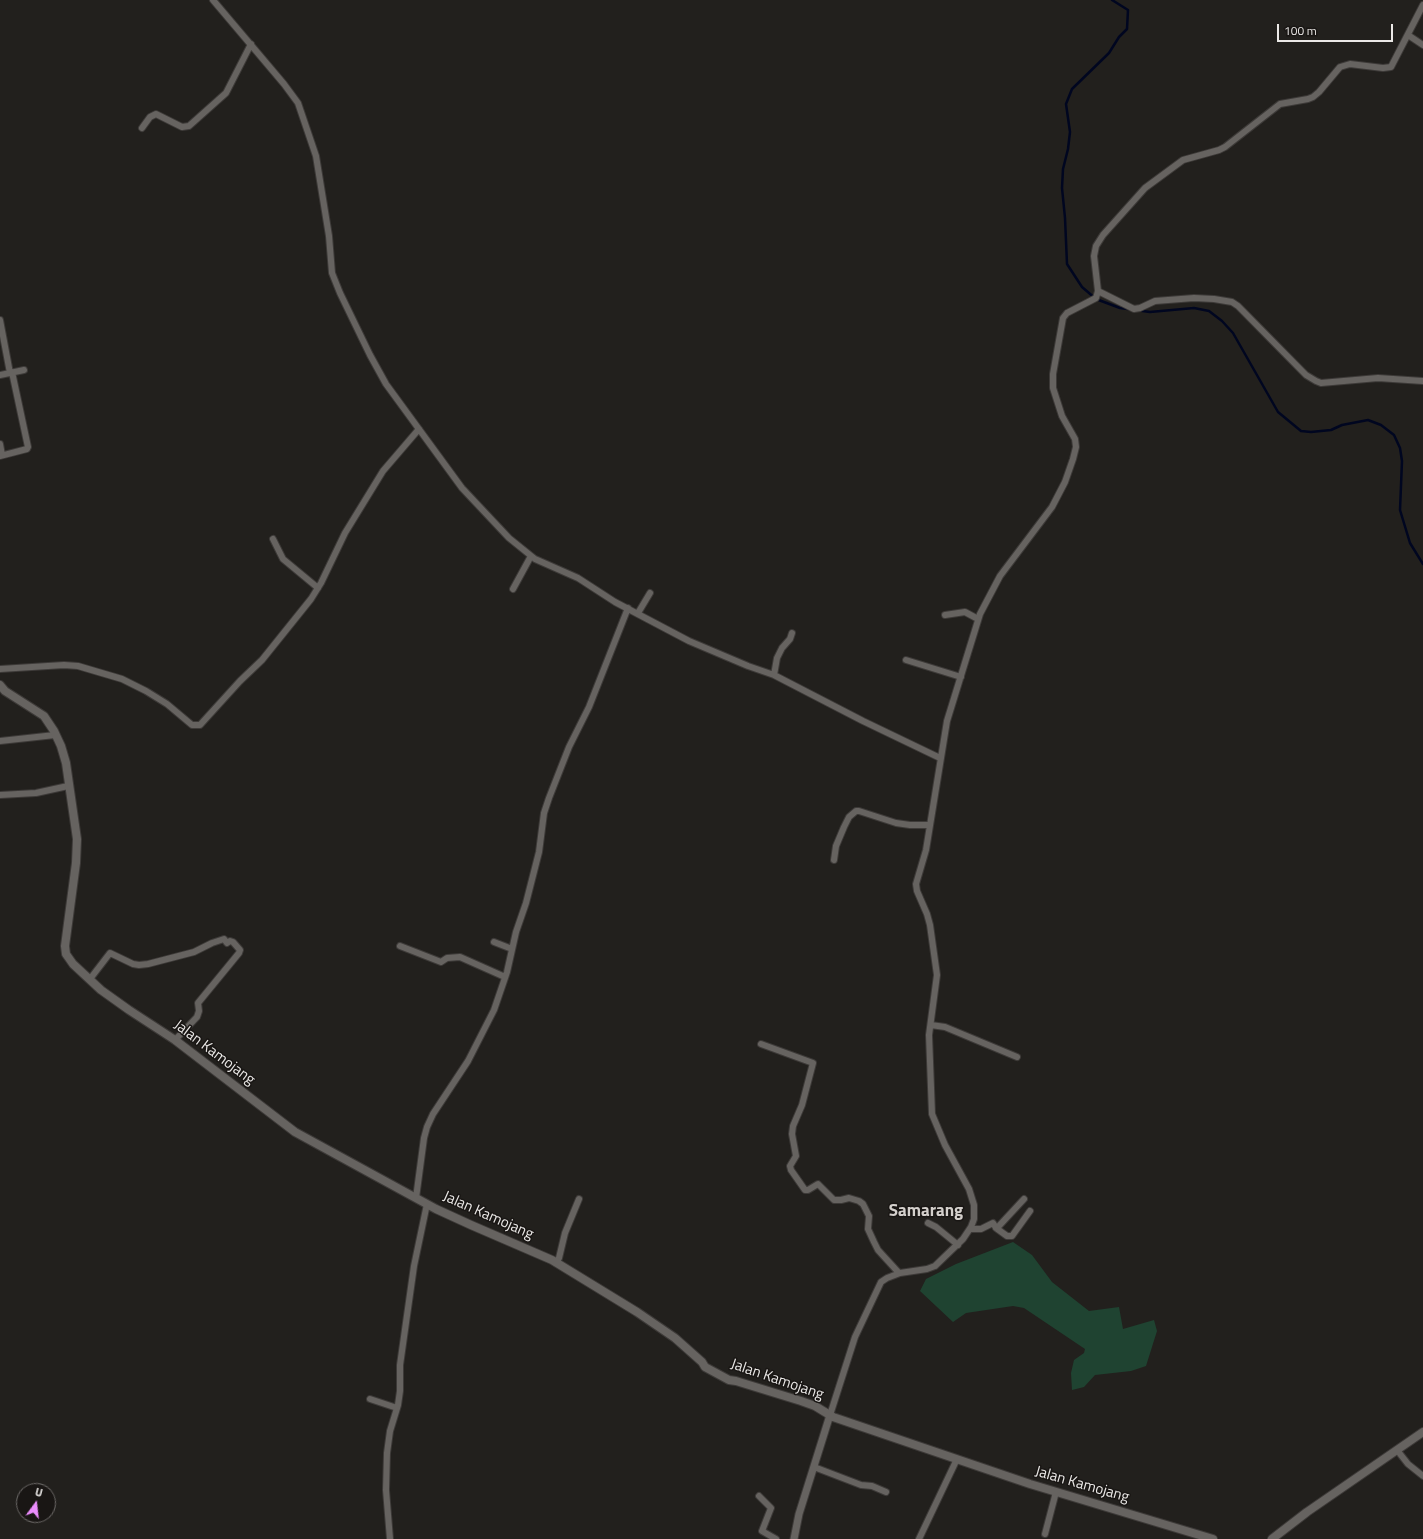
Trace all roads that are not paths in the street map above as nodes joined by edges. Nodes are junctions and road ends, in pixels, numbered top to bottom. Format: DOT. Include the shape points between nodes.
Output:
graph roads {
  1 [pos="213,0"];
  2 [pos="1423,5"];
  3 [pos="1408,35"];
  4 [pos="251,44"];
  5 [pos="1423,46"];
  6 [pos="142,128"];
  7 [pos="1098,291"];
  8 [pos="0,320"];
  9 [pos="24,370"];
  10 [pos="11,373"];
  11 [pos="0,375"];
  12 [pos="1423,381"];
  13 [pos="419,429"];
  14 [pos="0,444"];
  15 [pos="1,455"];
  16 [pos="273,539"];
  17 [pos="531,556"];
  18 [pos="318,588"];
  19 [pos="513,589"];
  20 [pos="650,593"];
  21 [pos="628,608"];
  22 [pos="638,613"];
  23 [pos="945,615"];
  24 [pos="978,619"];
  25 [pos="792,633"];
  26 [pos="906,660"];
  27 [pos="0,669"];
  28 [pos="774,675"];
  29 [pos="961,677"];
  30 [pos="0,685"];
  31 [pos="55,735"];
  32 [pos="0,741"];
  33 [pos="940,758"];
  34 [pos="68,786"];
  35 [pos="0,795"];
  36 [pos="930,825"];
  37 [pos="834,860"];
  38 [pos="494,942"];
  39 [pos="400,946"];
  40 [pos="512,949"];
  41 [pos="505,978"];
  42 [pos="90,979"];
  43 [pos="931,1025"];
  44 [pos="175,1040"];
  45 [pos="761,1044"];
  46 [pos="1017,1057"];
  47 [pos="416,1198"];
  48 [pos="579,1199"];
  49 [pos="1024,1199"];
  50 [pos="427,1204"];
  51 [pos="1030,1211"];
  52 [pos="928,1223"];
  53 [pos="996,1228"];
  54 [pos="970,1229"];
  55 [pos="958,1244"];
  56 [pos="556,1263"];
  57 [pos="899,1273"];
  58 [pos="370,1399"];
  59 [pos="397,1408"];
  60 [pos="830,1416"];
  61 [pos="1423,1432"];
  62 [pos="1397,1450"];
  63 [pos="957,1459"];
  64 [pos="814,1467"];
  65 [pos="1423,1476"];
  66 [pos="886,1492"];
  67 [pos="1056,1492"];
  68 [pos="759,1496"];
  69 [pos="1045,1534"];
  70 [pos="390,1539"];
  71 [pos="776,1539"];
  72 [pos="794,1539"];
  73 [pos="919,1539"];
  74 [pos="1213,1539"];
  75 [pos="1272,1539"];
  1 -- 4 [label="street"];
  2 -- 3 [label="street"];
  3 -- 5 [label="street"];
  3 -- 7 [label="street" via="1391,67 1350,64 1340,67 1313,97 1280,104 1225,147 1183,160 1145,188 1096,246 1094,256"];
  4 -- 6 [label="street" via="226,93 190,126 182,128 156,114 150,117"];
  4 -- 13 [label="street" via="298,103 316,156 332,273 386,384"];
  7 -- 12 [label="street" via="1134,309 1161,300 1194,298 1232,302 1306,375 1321,383 1378,378"];
  7 -- 24 [label="street" via="1096,298 1067,313 1063,318 1053,378 1053,390 1076,447 1072,466 1052,507 1000,576"];
  8 -- 10 [label="street"];
  9 -- 10 [label="street"];
  10 -- 11 [label="street"];
  10 -- 15 [label="street" via="28,447"];
  13 -- 17 [label="street" via="462,488 509,538"];
  13 -- 18 [label="street" via="383,471 345,533"];
  14 -- 15 [label="street"];
  16 -- 18 [label="street" via="283,559"];
  17 -- 19 [label="street"];
  17 -- 21 [label="street" via="578,578"];
  18 -- 27 [label="street" via="262,660 198,726 192,725 146,690 122,679 78,666"];
  20 -- 22 [label="street"];
  21 -- 22 [label="street"];
  21 -- 40 [label="street" via="549,798 544,813 539,852"];
  22 -- 28 [label="street" via="688,641"];
  23 -- 24 [label="street" via="965,612"];
  24 -- 29 [label="street"];
  25 -- 28 [label="street" via="777,658"];
  26 -- 29 [label="street"];
  28 -- 33 [label="street"];
  29 -- 33 [label="street" via="947,721"];
  30 -- 31 [label="main road, Jalan Kamojang" via="5,691 44,716"];
  31 -- 32 [label="street"];
  31 -- 34 [label="main road, Jalan Kamojang" via="66,763"];
  33 -- 36 [label="street"];
  34 -- 35 [label="street" via="36,793"];
  34 -- 42 [label="main road, Jalan Kamojang" via="76,826 76,863 66,954"];
  36 -- 37 [label="street" via="896,823 856,811 849,817 836,846"];
  36 -- 43 [label="street" via="916,887 929,920 937,975"];
  38 -- 40 [label="street"];
  39 -- 41 [label="street" via="441,962 447,958 460,957"];
  40 -- 41 [label="street"];
  41 -- 47 [label="street" via="494,1010 474,1051 430,1120 424,1138"];
  42 -- 44 [label="main road, Jalan Kamojang" via="114,999"];
  42 -- 44 [label="street" via="110,953 136,965 194,952 224,938 227,943 233,942 240,953 198,1004 197,1017"];
  43 -- 46 [label="street" via="945,1028"];
  43 -- 54 [label="street" via="932,1114 974,1204 974,1219"];
  44 -- 47 [label="main road, Jalan Kamojang" via="295,1132"];
  45 -- 57 [label="street" via="813,1063 802,1105 792,1126 796,1156 791,1170 804,1190 819,1184 834,1200 850,1198 863,1204 869,1216 868,1229 878,1250"];
  47 -- 50 [label="main road, Jalan Kamojang"];
  48 -- 56 [label="street"];
  49 -- 53 [label="street"];
  50 -- 56 [label="main road, Jalan Kamojang"];
  50 -- 59 [label="street" via="414,1266"];
  51 -- 53 [label="street" via="1012,1236 1007,1236"];
  52 -- 55 [label="street"];
  53 -- 54 [label="street" via="993,1223 981,1229"];
  54 -- 55 [label="street"];
  55 -- 57 [label="street" via="933,1268"];
  56 -- 60 [label="main road, Jalan Kamojang" via="675,1338 705,1367 724,1378 815,1406"];
  57 -- 60 [label="street" via="884,1279 878,1286 852,1344"];
  58 -- 59 [label="street"];
  59 -- 70 [label="street" via="390,1430 387,1453 386,1490"];
  60 -- 63 [label="main road, Jalan Kamojang"];
  60 -- 64 [label="street"];
  61 -- 62 [label="main road"];
  62 -- 65 [label="street" via="1408,1464"];
  62 -- 75 [label="main road"];
  63 -- 67 [label="main road, Jalan Kamojang"];
  63 -- 73 [label="street"];
  64 -- 66 [label="street"];
  64 -- 72 [label="street"];
  67 -- 69 [label="street"];
  67 -- 74 [label="main road, Jalan Kamojang"];
  68 -- 71 [label="street" via="771,1508 762,1531"];
}
